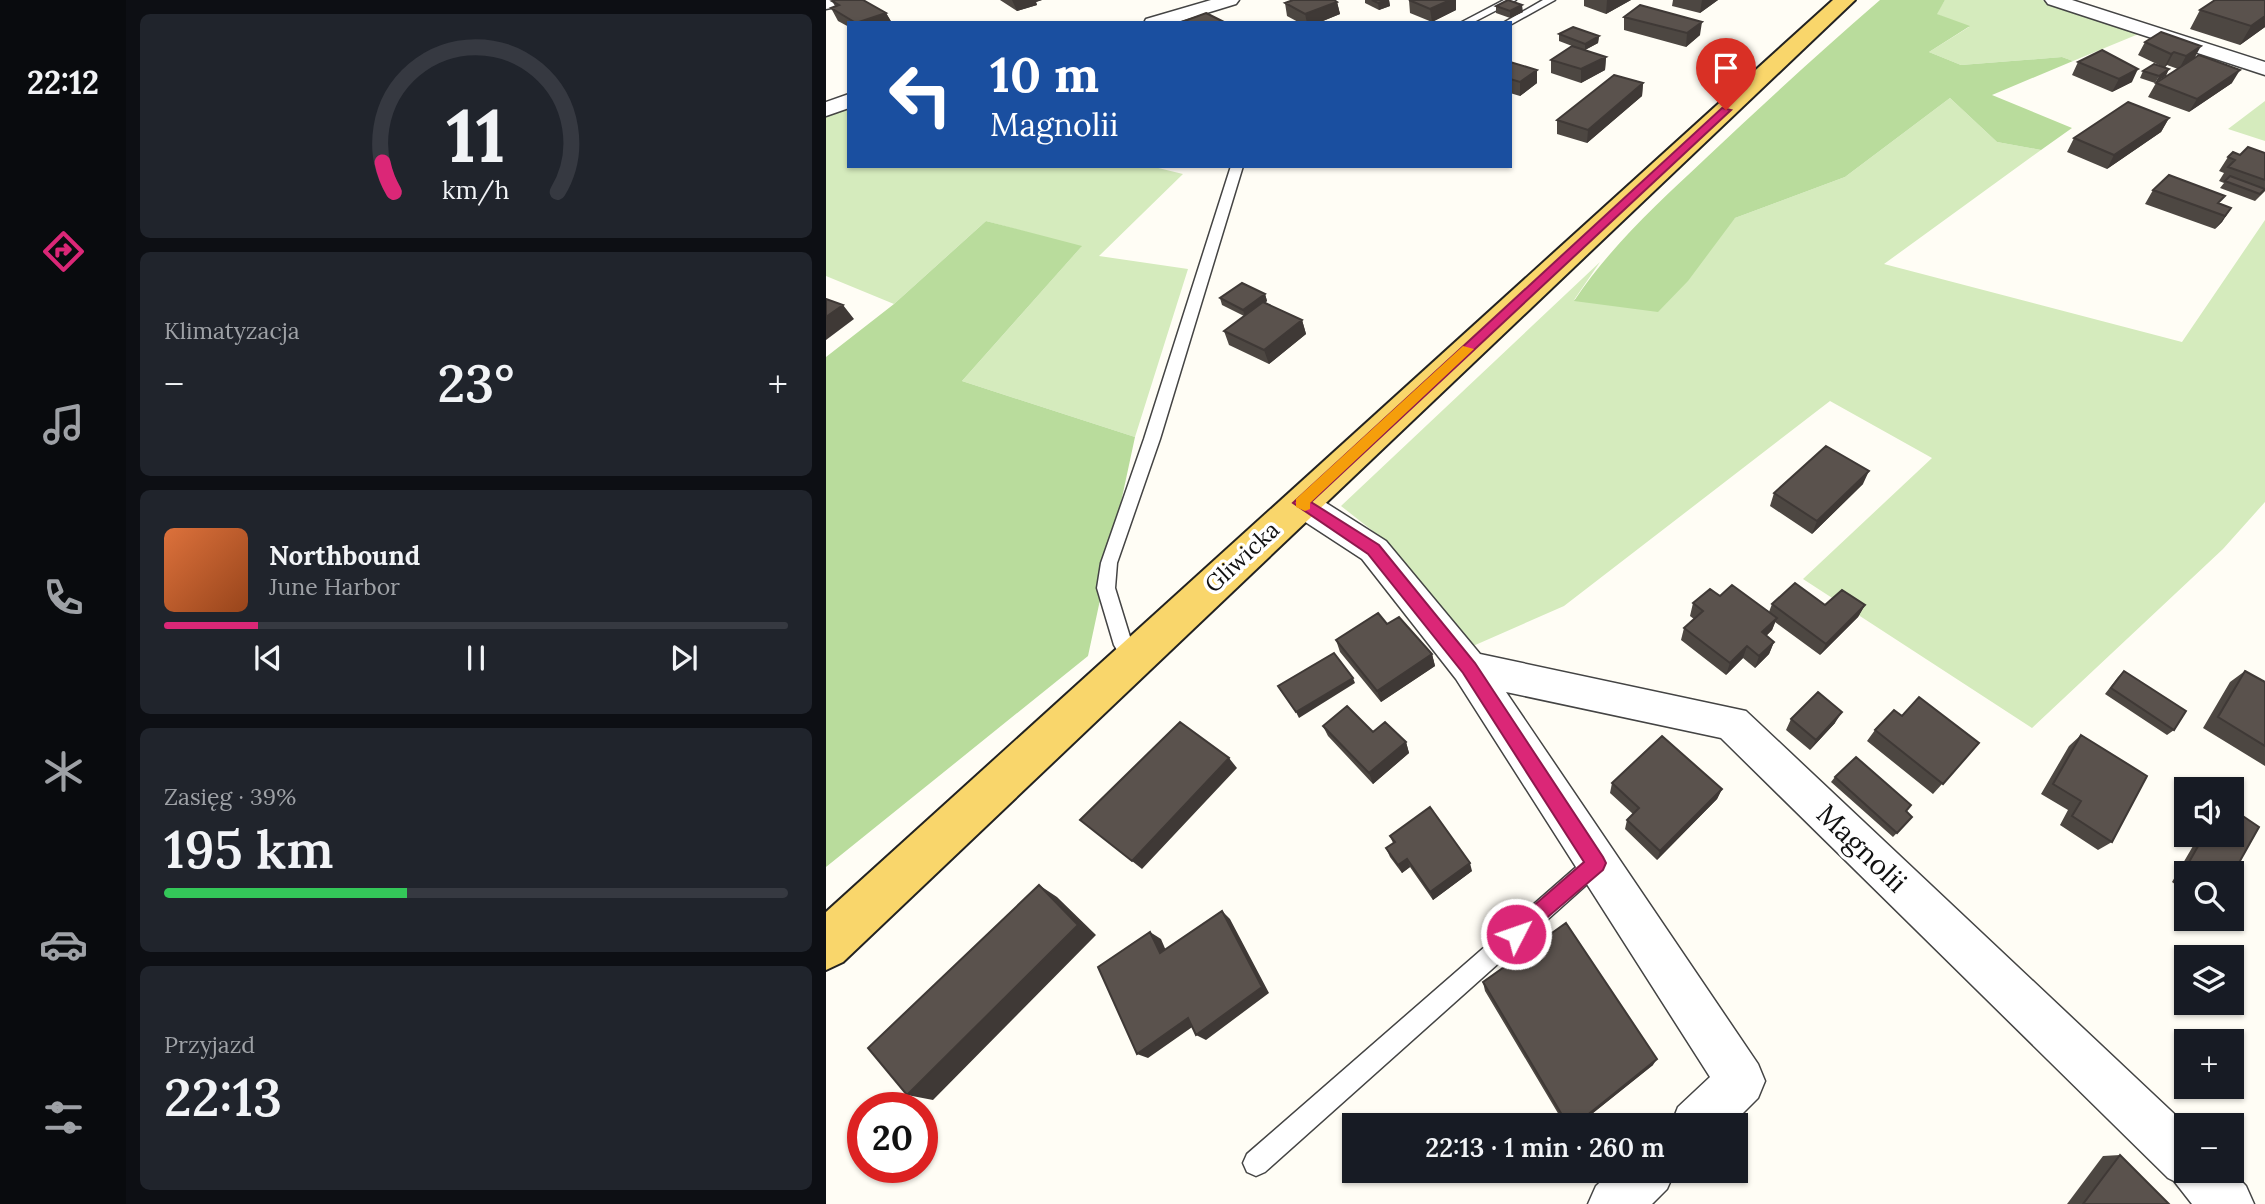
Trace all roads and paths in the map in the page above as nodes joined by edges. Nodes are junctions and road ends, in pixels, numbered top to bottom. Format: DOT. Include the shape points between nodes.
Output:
graph roads {
  1 [pos="845,0"];
  2 [pos="1230,0"];
  3 [pos="1511,0"];
  4 [pos="1550,0"];
  5 [pos="1845,0"];
  6 [pos="2054,0"];
  7 [pos="826,4"];
  8 [pos="1160,21"];
  9 [pos="1468,21"];
  10 [pos="1511,21"];
  11 [pos="2265,69"];
  12 [pos="847,101"];
  13 [pos="826,110"];
  14 [pos="1236,168"];
  15 [pos="1301,503"];
  16 [pos="1137,655"];
  17 [pos="1469,668"];
  18 [pos="1596,863"];
  19 [pos="826,945"];
  20 [pos="1708,1113"];
  21 [pos="2174,1148"];
  22 [pos="1256,1163"];
  23 [pos="1636,1183"];
  24 [pos="2208,1183"];
  25 [pos="1614,1204"];
  26 [pos="2228,1204"];
  1 -- 7 [label="street"];
  2 -- 8 [label="street"];
  3 -- 9 [label="lane"];
  4 -- 10 [label="lane"];
  5 -- 15 [label="main road, Gliwicka"];
  6 -- 11 [label="street"];
  12 -- 13 [label="street"];
  14 -- 16 [label="lane" via="1153,439 1109,564 1106,588 1123,645"];
  15 -- 16 [label="main road, Gliwicka"];
  15 -- 17 [label="street" via="1374,550"];
  16 -- 19 [label="main road, Gliwicka"];
  17 -- 18 [label="street"];
  17 -- 21 [label="street, Magnolii" via="1732,723"];
  18 -- 20 [label="street" via="1741,1081"];
  18 -- 22 [label="lane"];
  23 -- 25 [label="street"];
  24 -- 26 [label="street"];
}
